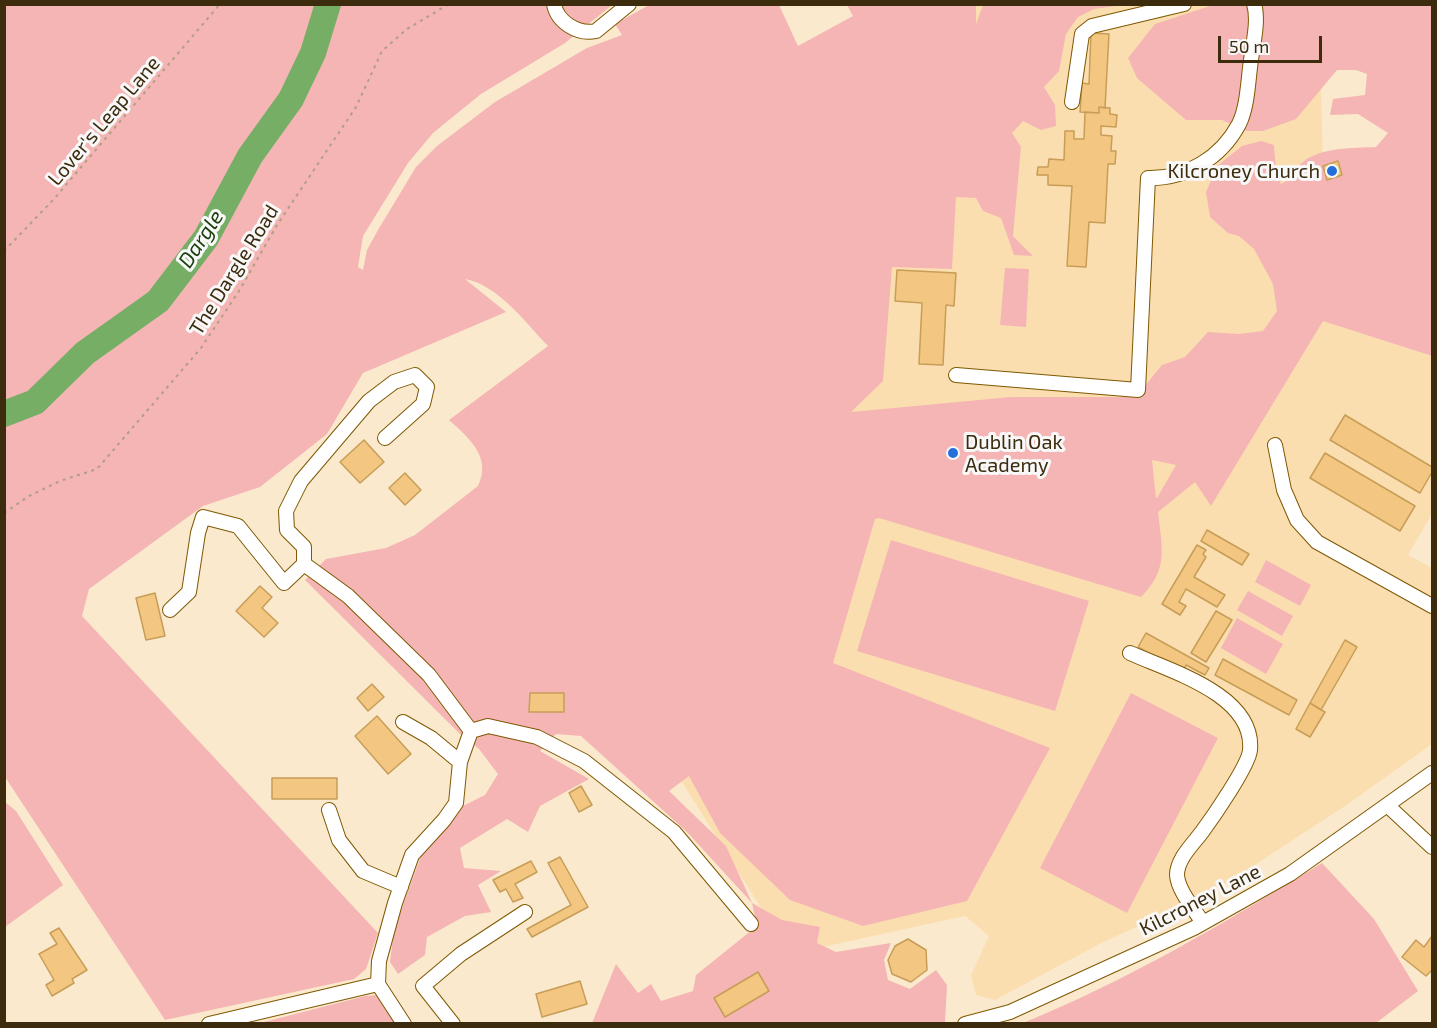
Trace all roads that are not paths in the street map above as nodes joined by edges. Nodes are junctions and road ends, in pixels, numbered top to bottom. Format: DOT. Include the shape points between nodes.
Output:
graph roads {
  1 [pos="554,4"];
  2 [pos="629,4"];
  3 [pos="1184,4"];
  4 [pos="1254,4"];
  5 [pos="1072,102"];
  6 [pos="956,375"];
  7 [pos="385,438"];
  8 [pos="1275,445"];
  9 [pos="304,564"];
  10 [pos="1432,606"];
  11 [pos="170,610"];
  12 [pos="1130,653"];
  13 [pos="403,722"];
  14 [pos="471,731"];
  15 [pos="460,762"];
  16 [pos="1432,773"];
  17 [pos="1387,805"];
  18 [pos="329,810"];
  19 [pos="1432,847"];
  20 [pos="401,886"];
  21 [pos="525,912"];
  22 [pos="1203,923"];
  23 [pos="751,924"];
  24 [pos="378,984"];
  25 [pos="209,1023"];
  26 [pos="404,1023"];
  27 [pos="453,1023"];
  28 [pos="965,1023"];
  1 -- 2 [label="street" via="568,26 589,32 596,31"];
  3 -- 5 [label="street" via="1092,26 1082,34"];
  4 -- 6 [label="street" via="1252,49 1240,122 1225,145 1192,171 1148,178 1138,390"];
  7 -- 9 [label="street" via="423,404 427,387 415,375 394,382 369,401 301,481 286,511 287,530 304,547"];
  8 -- 10 [label="street" via="1284,490 1297,520 1317,542"];
  9 -- 11 [label="street" via="284,583 238,526 203,517 189,592"];
  9 -- 14 [label="street" via="348,596 429,675"];
  12 -- 22 [label="street" via="1212,690 1241,714 1248,730 1251,751 1218,810 1180,862 1177,875 1181,888"];
  13 -- 15 [label="street"];
  14 -- 15 [label="street"];
  14 -- 23 [label="street" via="488,726 537,737 585,762 674,831"];
  15 -- 20 [label="street" via="456,803 412,855"];
  16 -- 17 [label="street, Kilcroney Lane"];
  17 -- 19 [label="street"];
  17 -- 22 [label="street, Kilcroney Lane" via="1290,874"];
  18 -- 20 [label="street" via="339,840 363,871"];
  20 -- 24 [label="street" via="379,961"];
  21 -- 27 [label="street" via="461,954 423,987"];
  22 -- 28 [label="street, Kilcroney Lane" via="1010,1012"];
  24 -- 25 [label="street"];
  24 -- 26 [label="street"];
}
